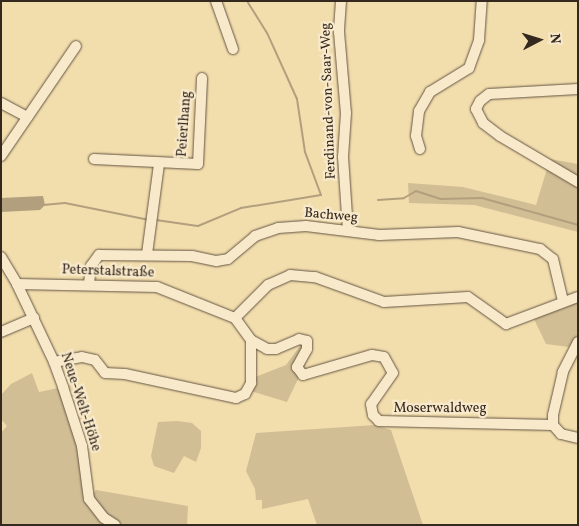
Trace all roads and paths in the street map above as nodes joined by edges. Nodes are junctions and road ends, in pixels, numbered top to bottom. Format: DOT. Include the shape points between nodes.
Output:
graph roads {
  1 [pos="216,1"];
  2 [pos="341,1"];
  3 [pos="482,1"];
  4 [pos="76,46"];
  5 [pos="233,49"];
  6 [pos="202,78"];
  7 [pos="578,89"];
  8 [pos="1,103"];
  9 [pos="27,117"];
  10 [pos="420,149"];
  11 [pos="1,156"];
  12 [pos="94,159"];
  13 [pos="159,164"];
  14 [pos="578,182"];
  15 [pos="348,230"];
  16 [pos="147,254"];
  17 [pos="1,257"];
  18 [pos="16,284"];
  19 [pos="88,284"];
  20 [pos="578,298"];
  21 [pos="563,301"];
  22 [pos="34,318"];
  23 [pos="235,318"];
  24 [pos="1,332"];
  25 [pos="251,340"];
  26 [pos="578,342"];
  27 [pos="54,362"];
  28 [pos="553,425"];
  29 [pos="578,438"];
  30 [pos="115,525"];
  1 -- 5 [label="street"];
  2 -- 15 [label="street, Ferdinand-von-Saar-Weg" via="339,32 346,114 344,157"];
  3 -- 10 [label="street" via="479,40 469,68 430,92 419,111 416,136"];
  4 -- 9 [label="street"];
  6 -- 13 [label="street, Peierlhang" via="198,164"];
  7 -- 14 [label="street" via="489,94 476,109 483,123 494,132"];
  8 -- 9 [label="street"];
  9 -- 11 [label="street"];
  12 -- 13 [label="street, Peierlhang"];
  13 -- 16 [label="street, Peierlhang"];
  15 -- 16 [label="street, Bachweg" via="278,228 255,236 228,259 216,261 192,256"];
  15 -- 21 [label="street, Bachweg" via="379,235 458,232 540,249 554,259"];
  16 -- 19 [label="street, Bachweg" via="100,256 91,266"];
  17 -- 18 [label="street"];
  18 -- 19 [label="street, Peterstalstraße"];
  18 -- 22 [label="street, Neue-Welt-Höhe"];
  19 -- 23 [label="street, Peterstalstraße" via="157,287"];
  20 -- 21 [label="street"];
  21 -- 23 [label="street" via="524,320 506,324 468,297 384,302 315,277 290,275 268,285"];
  22 -- 24 [label="street"];
  22 -- 27 [label="street, Neue-Welt-Höhe"];
  23 -- 25 [label="street"];
  25 -- 27 [label="street" via="251,383 245,394 236,398 124,374 105,373 95,360 82,357"];
  25 -- 28 [label="street, Moserwaldweg" via="272,350 299,339 307,341 308,349 297,367 303,375 363,357 384,357 393,372 371,404 373,415 379,421"];
  26 -- 28 [label="street" via="563,372"];
  27 -- 30 [label="street, Neue-Welt-Höhe" via="82,446 89,499 104,518"];
  28 -- 29 [label="street" via="561,434"];
}
